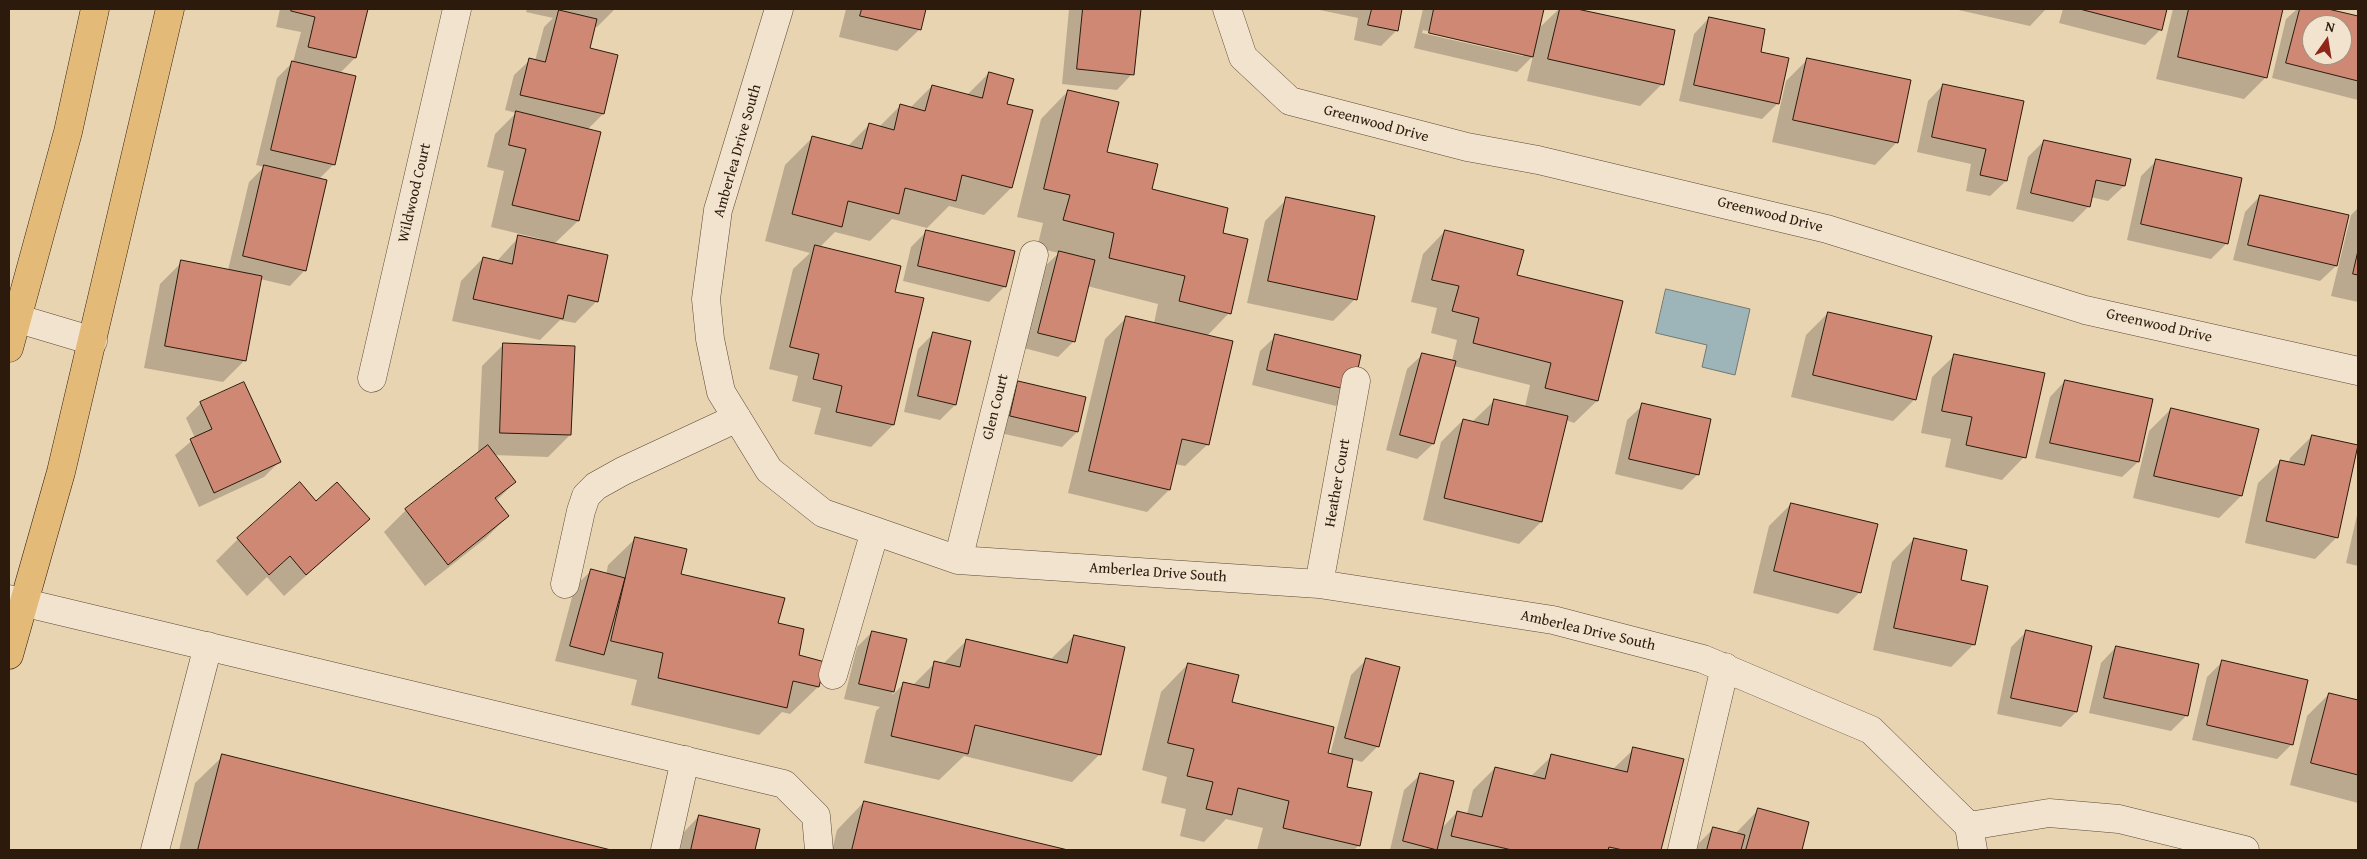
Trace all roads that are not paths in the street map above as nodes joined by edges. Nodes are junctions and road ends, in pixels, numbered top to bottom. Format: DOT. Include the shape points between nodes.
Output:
graph roads {
  1 [pos="96,9"];
  2 [pos="170,9"];
  3 [pos="457,9"];
  4 [pos="779,9"];
  5 [pos="1227,9"];
  6 [pos="1034,255"];
  7 [pos="13,318"];
  8 [pos="93,341"];
  9 [pos="9,348"];
  10 [pos="2358,371"];
  11 [pos="372,378"];
  12 [pos="1356,381"];
  13 [pos="737,418"];
  14 [pos="876,531"];
  15 [pos="958,560"];
  16 [pos="565,584"];
  17 [pos="1319,584"];
  18 [pos="16,601"];
  19 [pos="208,646"];
  20 [pos="9,655"];
  21 [pos="1725,667"];
  22 [pos="833,675"];
  23 [pos="685,760"];
  24 [pos="1971,838"];
  25 [pos="155,850"];
  26 [pos="665,850"];
  27 [pos="819,850"];
  28 [pos="1682,850"];
  29 [pos="2245,850"];
  1 -- 7 [label="main road" via="68,132"];
  2 -- 8 [label="main road"];
  3 -- 11 [label="street, Wildwood Court"];
  4 -- 13 [label="street, Amberlea Drive South" via="718,210 706,299 721,392"];
  5 -- 10 [label="street, Greenwood Drive" via="1243,57 1290,101 1467,148 1538,160 1827,229 2085,310"];
  6 -- 15 [label="street, Glen Court"];
  7 -- 8 [label="street"];
  7 -- 9 [label="main road"];
  8 -- 18 [label="main road" via="61,472"];
  12 -- 17 [label="street, Heather Court"];
  13 -- 14 [label="street, Amberlea Drive South" via="770,470 823,513"];
  13 -- 16 [label="street" via="623,470 596,486 586,496"];
  14 -- 15 [label="street, Amberlea Drive South"];
  14 -- 22 [label="street"];
  15 -- 17 [label="street, Amberlea Drive South"];
  17 -- 21 [label="street, Amberlea Drive South" via="1553,620"];
  18 -- 19 [label="street"];
  18 -- 20 [label="main road"];
  19 -- 23 [label="street"];
  19 -- 25 [label="street"];
  21 -- 24 [label="street, Amberlea Drive South" via="1871,730"];
  21 -- 28 [label="street"];
  23 -- 26 [label="street"];
  23 -- 27 [label="street" via="784,784 816,816"];
  24 -- 29 [label="street" via="2049,814 2120,819"];
}
